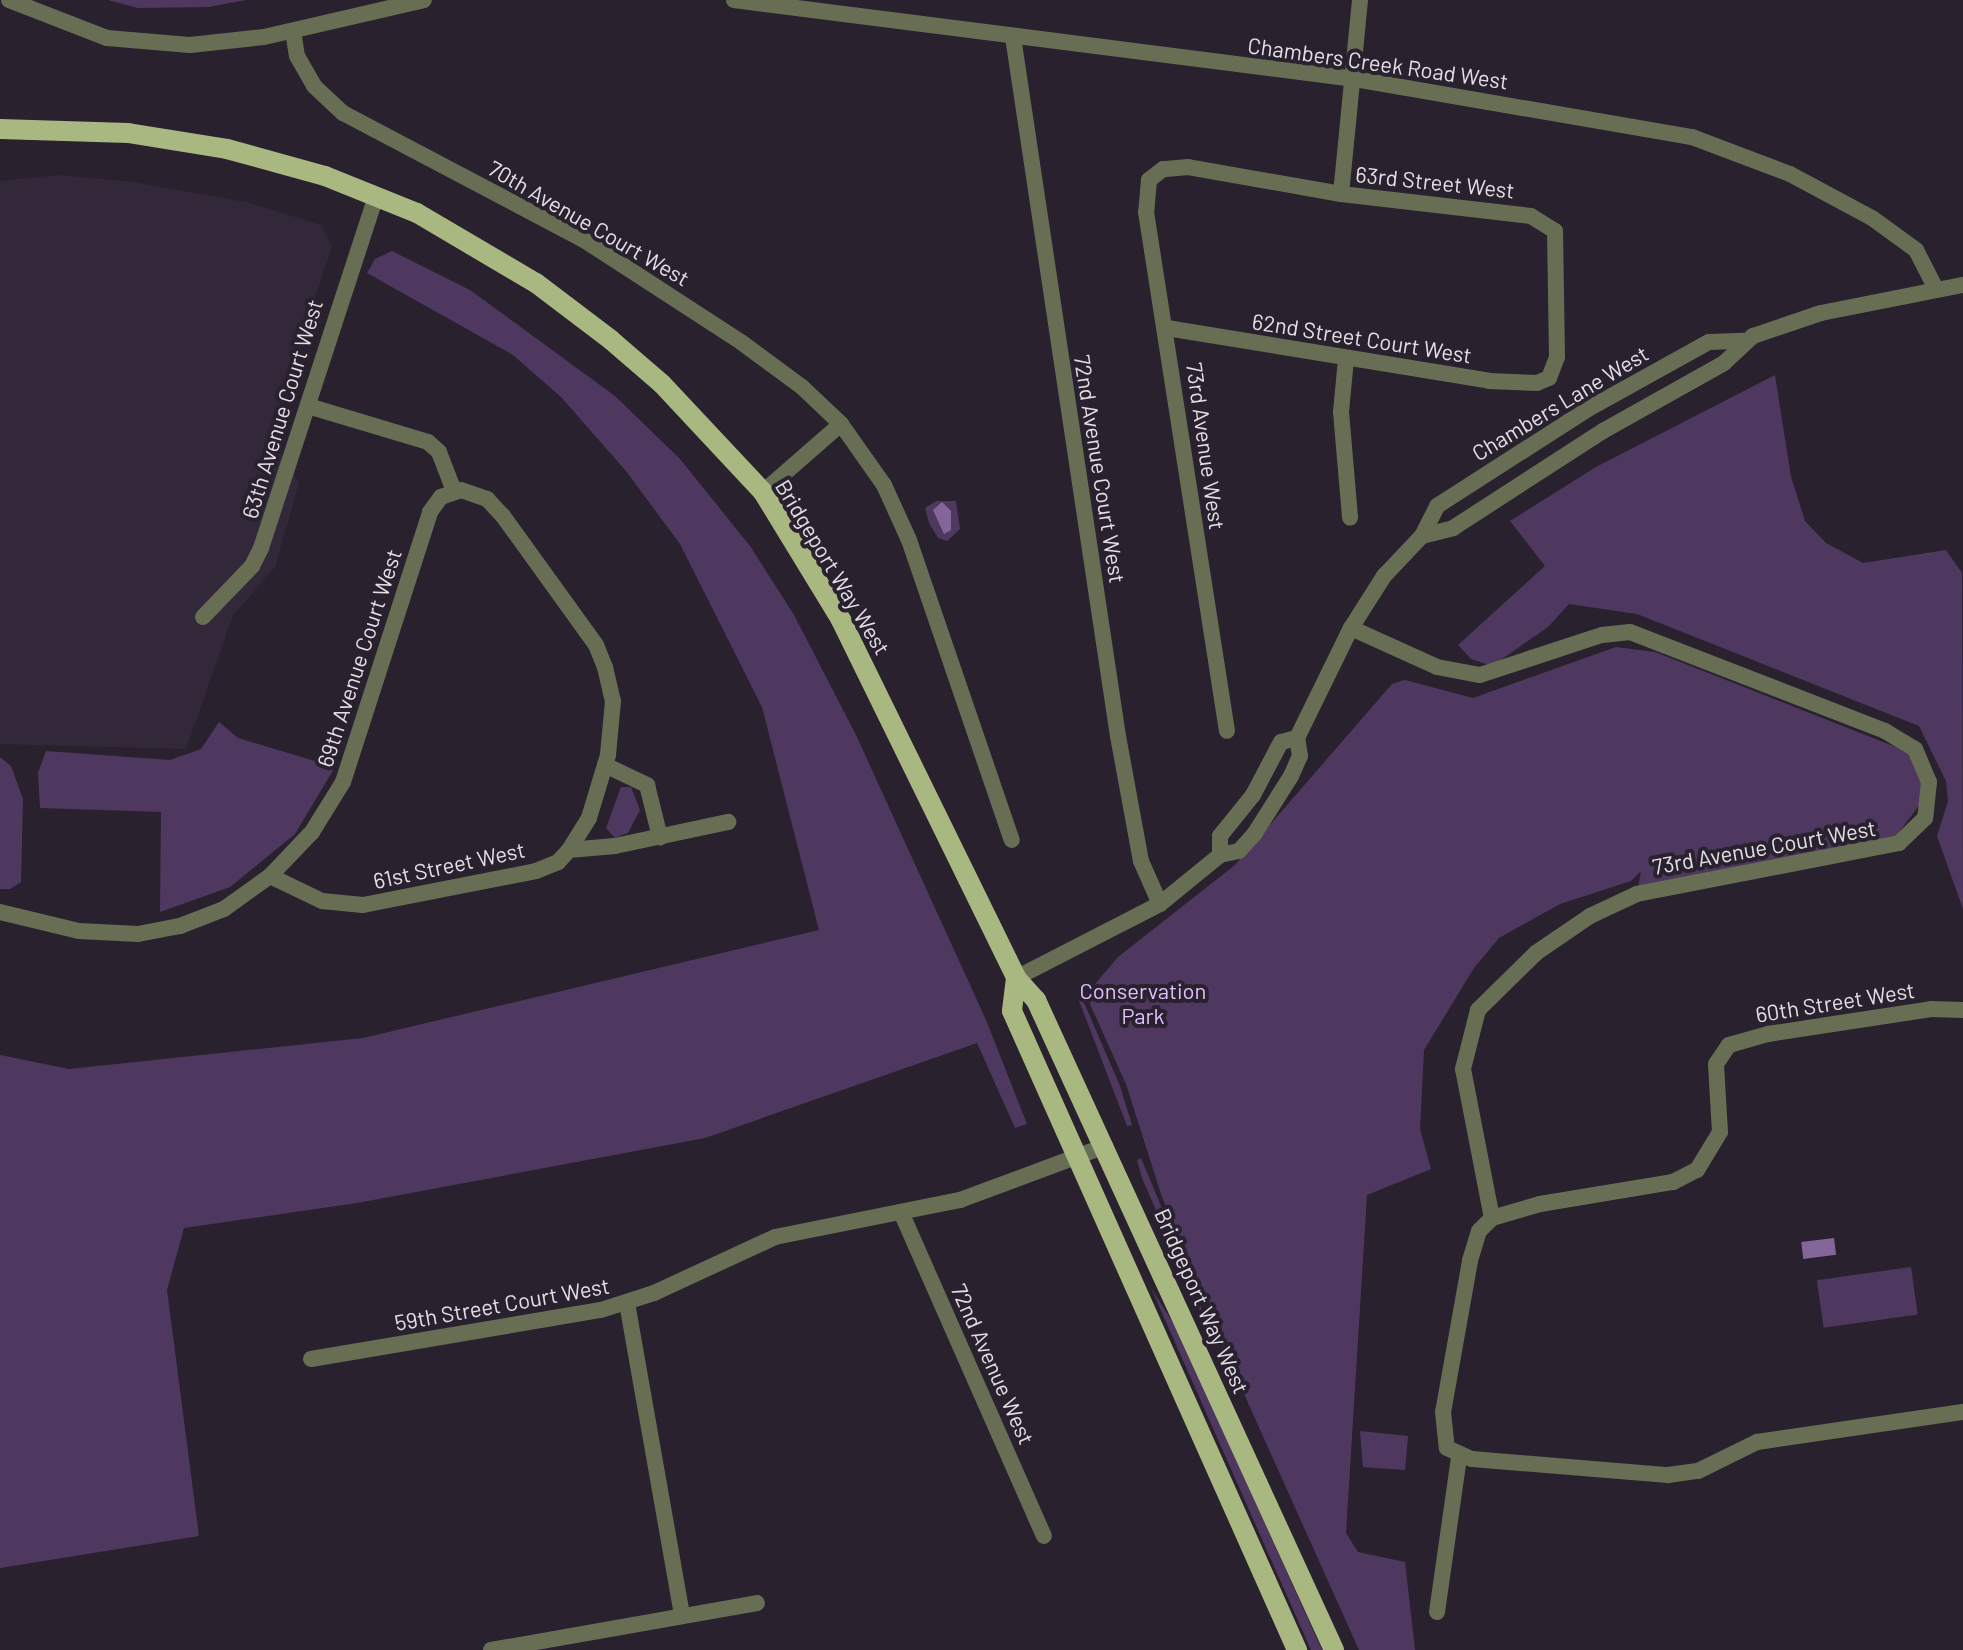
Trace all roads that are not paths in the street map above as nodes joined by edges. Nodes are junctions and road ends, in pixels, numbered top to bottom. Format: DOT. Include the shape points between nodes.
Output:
graph roads {
  1 [pos="9,0"];
  2 [pos="424,0"];
  3 [pos="734,0"];
  4 [pos="1360,0"];
  5 [pos="293,31"];
  6 [pos="1013,37"];
  7 [pos="1355,79"];
  8 [pos="0,129"];
  9 [pos="1157,171"];
  10 [pos="1341,194"];
  11 [pos="376,197"];
  12 [pos="1963,285"];
  13 [pos="1936,289"];
  14 [pos="1167,328"];
  15 [pos="1743,341"];
  16 [pos="1346,359"];
  17 [pos="1549,378"];
  18 [pos="308,406"];
  19 [pos="841,424"];
  20 [pos="454,491"];
  21 [pos="763,492"];
  22 [pos="1350,518"];
  23 [pos="1422,536"];
  24 [pos="203,617"];
  25 [pos="1351,628"];
  26 [pos="1227,731"];
  27 [pos="1297,738"];
  28 [pos="605,765"];
  29 [pos="728,822"];
  30 [pos="660,837"];
  31 [pos="1012,840"];
  32 [pos="569,850"];
  33 [pos="1220,855"];
  34 [pos="270,876"];
  35 [pos="1160,904"];
  36 [pos="0,912"];
  37 [pos="1016,978"];
  38 [pos="1963,1010"];
  39 [pos="1105,1146"];
  40 [pos="1077,1156"];
  41 [pos="901,1212"];
  42 [pos="1492,1218"];
  43 [pos="627,1303"];
  44 [pos="311,1359"];
  45 [pos="1963,1412"];
  46 [pos="1459,1457"];
  47 [pos="1044,1536"];
  48 [pos="757,1603"];
  49 [pos="1437,1612"];
  50 [pos="682,1616"];
  51 [pos="491,1650"];
  52 [pos="1297,1650"];
  53 [pos="1334,1650"];
  1 -- 5 [label="street" via="77,29 131,42 213,44"];
  2 -- 5 [label="street"];
  3 -- 6 [label="street, Chambers Creek Road West"];
  4 -- 7 [label="street"];
  5 -- 19 [label="street, 70th Avenue Court West" via="297,56 314,86 343,113 528,207 608,255 741,342"];
  6 -- 7 [label="street, Chambers Creek Road West"];
  6 -- 35 [label="street, 72nd Avenue Court West" via="1118,736 1141,861"];
  7 -- 10 [label="street"];
  7 -- 13 [label="street, Chambers Creek Road West" via="1596,118 1722,146 1801,179 1892,230 1922,258"];
  8 -- 11 [label="main road, Bridgeport Way West" via="178,140 276,161"];
  9 -- 10 [label="street, 63rd Street West" via="1188,167"];
  9 -- 14 [label="street, 73rd Avenue West" via="1147,183 1145,205"];
  10 -- 17 [label="street, 63rd Street West" via="1548,221 1559,257 1557,357"];
  11 -- 18 [label="street, 63th Avenue Court West" via="347,273"];
  11 -- 21 [label="main road, Bridgeport Way West" via="470,240 611,340 682,405"];
  12 -- 13 [label="street"];
  13 -- 15 [label="street, Chambers Lane West" via="1821,313"];
  14 -- 16 [label="street, 62nd Street Court West"];
  14 -- 26 [label="street, 73rd Avenue West"];
  15 -- 23 [label="street, Chambers Lane West" via="1724,363 1591,439 1453,528"];
  15 -- 23 [label="street, Chambers Lane West" via="1709,342 1562,425 1437,506"];
  16 -- 17 [label="street, 62nd Street Court West" via="1506,384"];
  16 -- 22 [label="street" via="1341,412"];
  18 -- 20 [label="street" via="428,442 445,464"];
  18 -- 24 [label="street, 63th Avenue Court West" via="252,566"];
  19 -- 21 [label="street"];
  19 -- 31 [label="street, 70th Avenue Court West" via="884,485 903,525"];
  20 -- 28 [label="street" via="479,495 496,507 596,645 613,701"];
  20 -- 34 [label="street, 69th Avenue Court West" via="435,504 424,526 343,782 312,832"];
  21 -- 37 [label="main road, Bridgeport Way West" via="841,620"];
  23 -- 25 [label="street, Chambers Lane West" via="1384,576"];
  25 -- 27 [label="street, Chambers Lane West"];
  25 -- 42 [label="street, 73rd Avenue Court West" via="1437,667 1480,675 1602,635 1630,632 1885,731 1915,749 1928,773 1925,818 1899,843 1637,894 1590,916 1498,985 1478,1010 1463,1054 1464,1087"];
  27 -- 33 [label="street, Chambers Lane West" via="1281,742 1253,795 1220,836"];
  27 -- 33 [label="street, Chambers Lane West" via="1300,756 1272,809 1239,851"];
  28 -- 30 [label="street" via="647,785"];
  28 -- 32 [label="street" via="589,818"];
  29 -- 30 [label="street, 61st Street West"];
  30 -- 32 [label="street, 61st Street West"];
  32 -- 34 [label="street, 61st Street West" via="558,862 536,871 363,905 322,901"];
  33 -- 35 [label="street, Chambers Lane West"];
  34 -- 36 [label="street" via="224,909 180,926 138,934 79,931"];
  35 -- 37 [label="street, Chambers Lane West"];
  37 -- 39 [label="main road, Bridgeport Way West" via="1036,1000"];
  37 -- 40 [label="main road, Bridgeport Way West" via="1012,1011"];
  38 -- 42 [label="street, 60th Street West" via="1916,1011 1729,1045 1716,1064 1720,1132 1697,1170 1673,1182 1531,1206"];
  39 -- 40 [label="street, 59th Street Court West"];
  39 -- 53 [label="main road, Bridgeport Way West"];
  40 -- 41 [label="street, 59th Street Court West" via="998,1189"];
  40 -- 52 [label="main road, Bridgeport Way West"];
  41 -- 43 [label="street, 59th Street Court West" via="775,1237"];
  41 -- 47 [label="street, 72nd Avenue West"];
  42 -- 46 [label="street" via="1479,1231 1471,1258 1443,1412 1445,1442"];
  43 -- 44 [label="street, 59th Street Court West"];
  43 -- 50 [label="street"];
  45 -- 46 [label="street" via="1757,1442 1682,1474 1635,1475"];
  46 -- 49 [label="street"];
  48 -- 50 [label="street"];
  50 -- 51 [label="street"];
}
